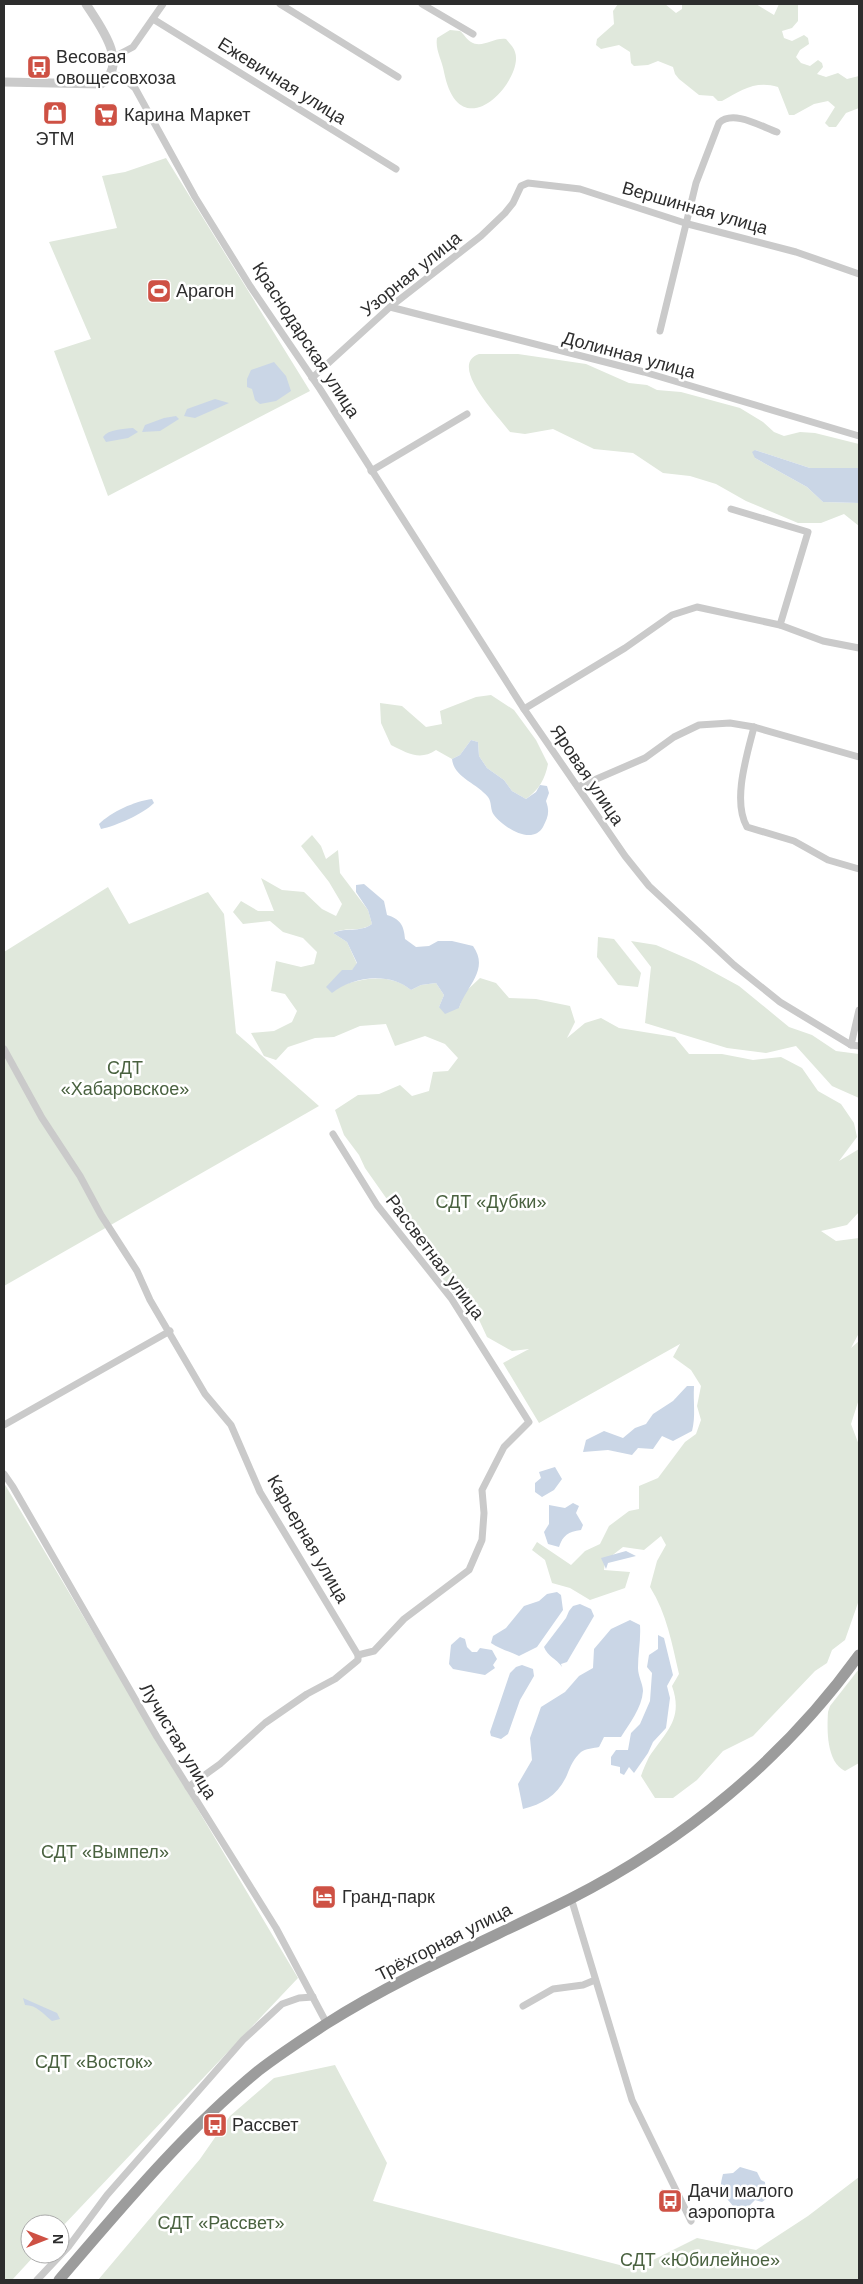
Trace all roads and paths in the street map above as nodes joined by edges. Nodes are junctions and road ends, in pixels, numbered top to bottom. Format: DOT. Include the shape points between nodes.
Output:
graph roads {
  1 [pos="86,4"];
  2 [pos="163,4"];
  3 [pos="280,4"];
  4 [pos="422,4"];
  5 [pos="153,19"];
  6 [pos="473,34"];
  7 [pos="114,57"];
  8 [pos="111,73"];
  9 [pos="398,77"];
  10 [pos="4,82"];
  11 [pos="777,132"];
  12 [pos="396,168"];
  13 [pos="521,186"];
  14 [pos="688,224"];
  15 [pos="859,274"];
  16 [pos="390,308"];
  17 [pos="660,331"];
  18 [pos="312,378"];
  19 [pos="467,414"];
  20 [pos="859,436"];
  21 [pos="371,472"];
  22 [pos="731,510"];
  23 [pos="780,625"];
  24 [pos="473,628"];
  25 [pos="859,648"];
  26 [pos="524,709"];
  27 [pos="754,727"];
  28 [pos="859,757"];
  29 [pos="578,787"];
  30 [pos="859,870"];
  31 [pos="859,1010"];
  32 [pos="851,1044"];
  33 [pos="859,1046"];
  34 [pos="4,1050"];
  35 [pos="333,1134"];
  36 [pos="170,1331"];
  37 [pos="4,1425"];
  38 [pos="4,1474"];
  39 [pos="358,1655"];
  40 [pos="859,1655"];
  41 [pos="188,1787"];
  42 [pos="571,1898"];
  43 [pos="595,1980"];
  44 [pos="313,1997"];
  45 [pos="523,2006"];
  46 [pos="327,2024"];
  47 [pos="691,2221"];
  48 [pos="37,2280"];
  49 [pos="58,2280"];
  1 -- 7 [label="street" via="104,31"];
  2 -- 5 [label="street"];
  3 -- 9 [label="street"];
  4 -- 6 [label="street"];
  5 -- 7 [label="street" via="133,46"];
  5 -- 12 [label="street, Ежевичная улица"];
  7 -- 8 [label="street"];
  8 -- 10 [label="street" via="101,84"];
  8 -- 18 [label="street, Краснодарская улица" via="135,88 195,197"];
  11 -- 14 [label="street" via="736,117 719,123 700,172"];
  13 -- 14 [label="street, Вершинная улица" via="538,183 580,189"];
  13 -- 16 [label="street, Узорная улица" via="513,203 481,236"];
  14 -- 15 [label="street, Вершинная улица" via="796,252"];
  14 -- 17 [label="street"];
  16 -- 18 [label="street, Узорная улица"];
  16 -- 20 [label="street, Долинная улица" via="644,372"];
  18 -- 21 [label="street, Краснодарская улица"];
  19 -- 21 [label="street"];
  21 -- 24 [label="street, Краснодарская улица"];
  22 -- 23 [label="street" via="808,532"];
  23 -- 25 [label="street" via="823,641"];
  23 -- 26 [label="street" via="701,608 685,610 672,615 625,648"];
  24 -- 26 [label="street, Яровая улица"];
  26 -- 29 [label="street, Яровая улица"];
  27 -- 28 [label="street"];
  27 -- 29 [label="street" via="730,723 699,725 674,737 637,762"];
  27 -- 30 [label="street" via="744,769 741,811 747,827 794,841 828,860"];
  29 -- 32 [label="street, Яровая улица" via="649,886 691,926 780,1002"];
  31 -- 32 [label="street"];
  32 -- 33 [label="street, Яровая улица"];
  34 -- 36 [label="street, Карьерная улица" via="42,1118 138,1271 150,1300"];
  35 -- 39 [label="street, Рассветная улица" via="377,1206 451,1298 529,1422 504,1447 482,1490 482,1540 469,1570 404,1618 374,1651"];
  36 -- 37 [label="street"];
  36 -- 39 [label="street, Карьерная улица" via="205,1394 231,1425 260,1492"];
  38 -- 41 [label="street, Лучистая улица"];
  39 -- 41 [label="street" via="358,1660 335,1679 265,1723 220,1764"];
  40 -- 42 [label="highway, Трёхгорная улица" via="794,1735 737,1788 694,1823 631,1866"];
  41 -- 44 [label="street, Лучистая улица" via="276,1928"];
  42 -- 43 [label="street"];
  42 -- 46 [label="highway, Трёхгорная улица" via="404,1980"];
  43 -- 45 [label="street" via="584,1985 553,1989"];
  43 -- 47 [label="street" via="632,2100"];
  44 -- 46 [label="street, Лучистая улица"];
  44 -- 48 [label="street" via="282,2004 243,2040"];
  46 -- 49 [label="highway, Трёхгорная улица" via="276,2058 227,2099 180,2144"];
}
